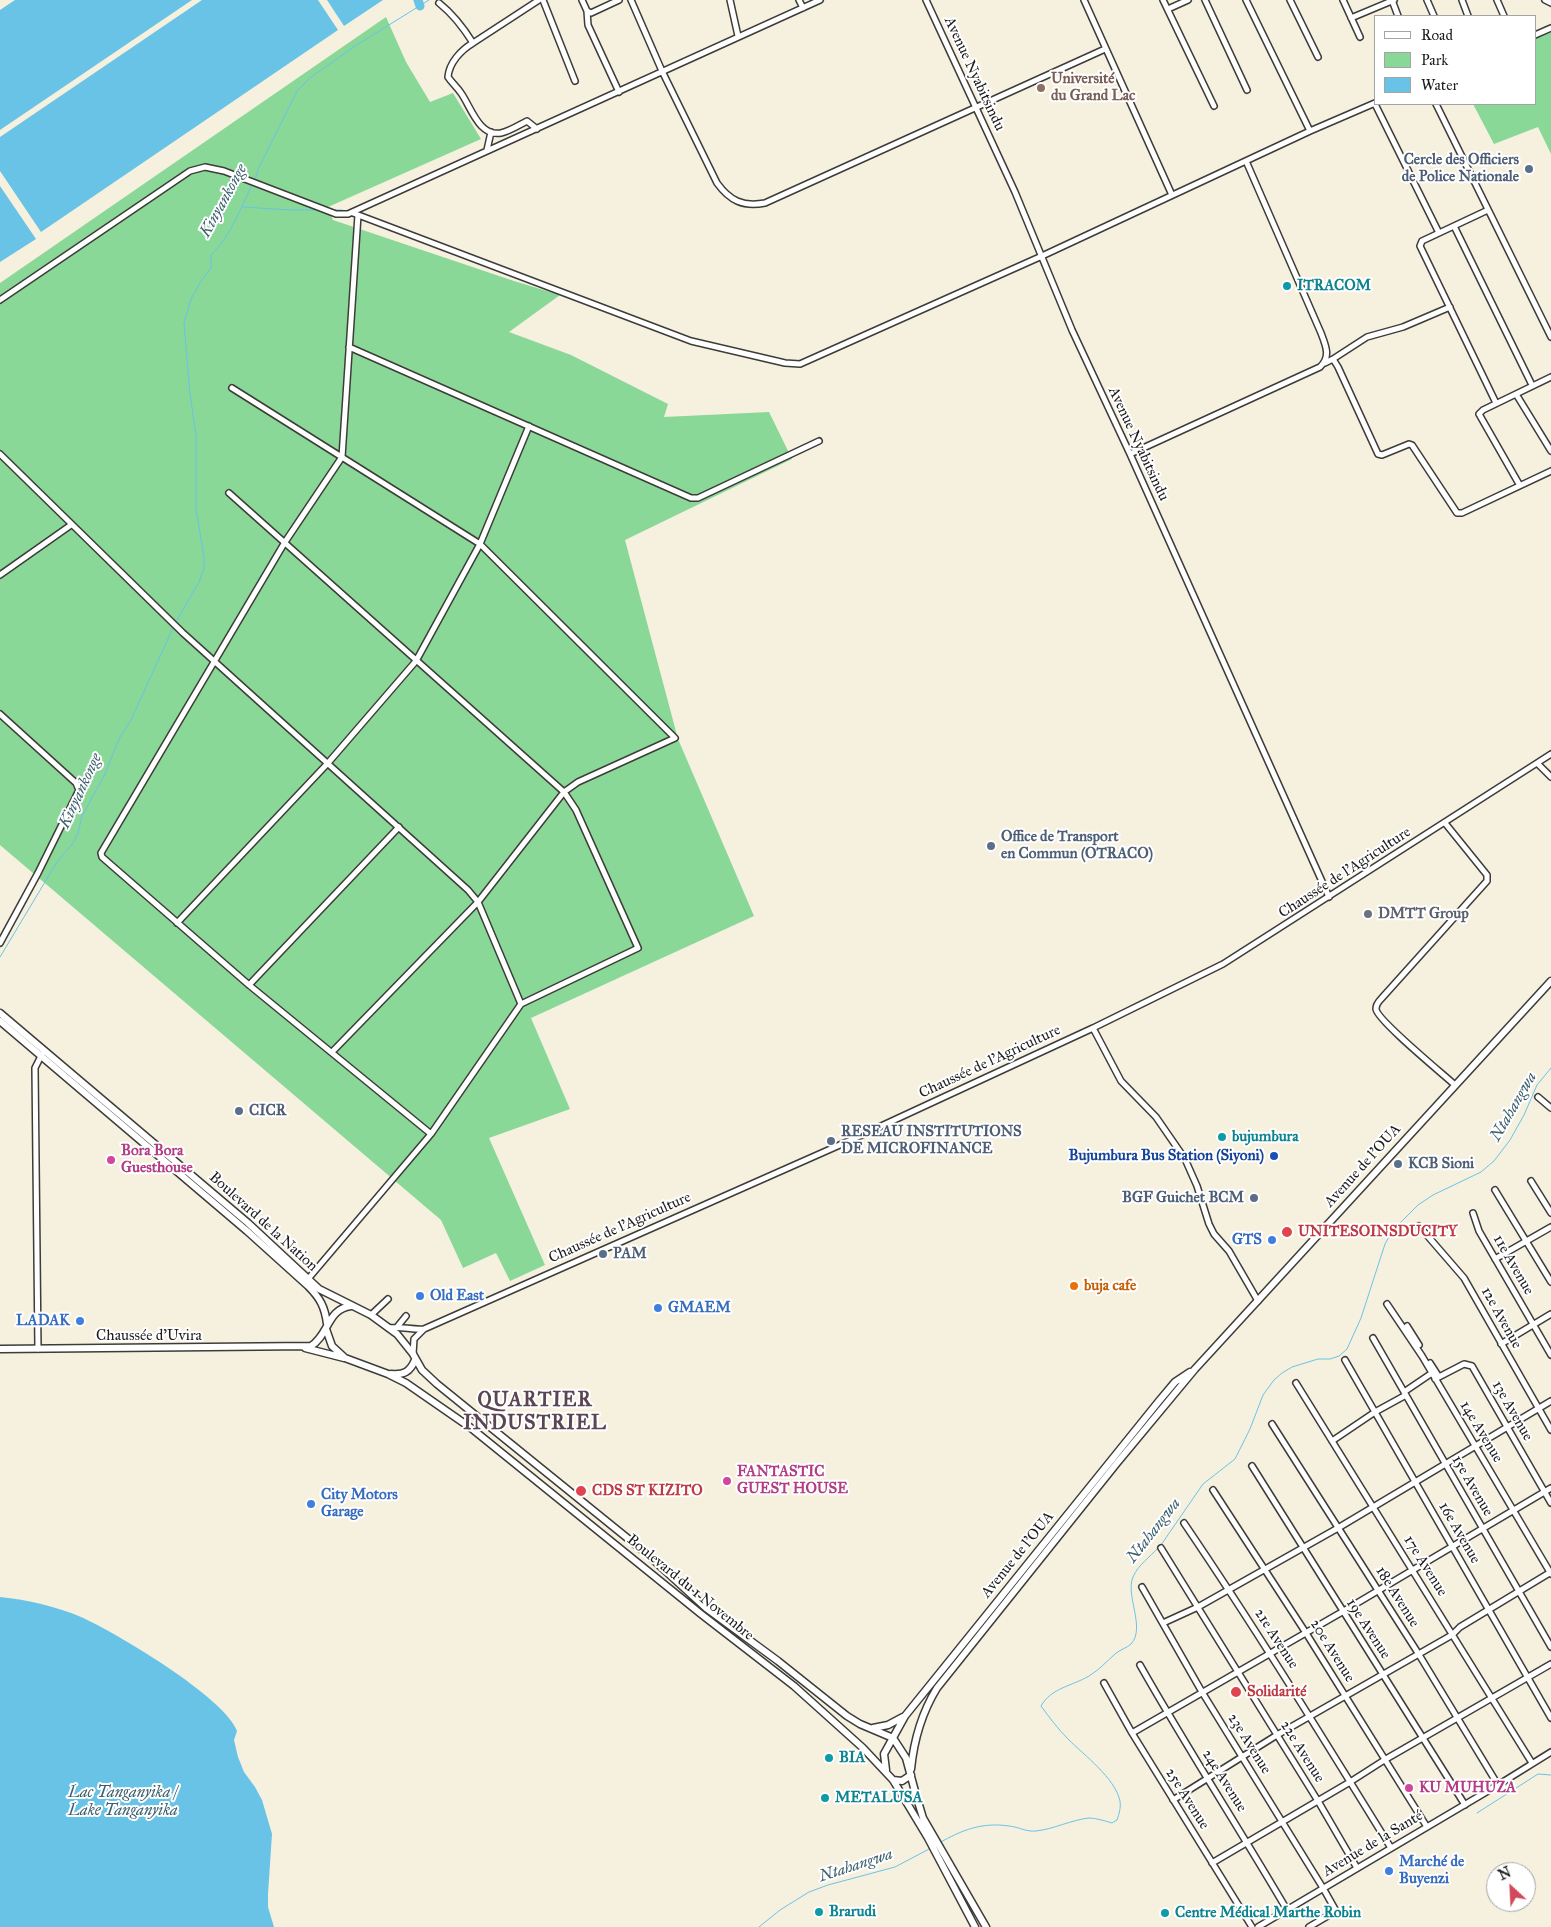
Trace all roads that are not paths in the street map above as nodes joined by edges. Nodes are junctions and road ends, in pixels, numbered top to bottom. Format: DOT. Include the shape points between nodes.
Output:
graph roads {
  1 [pos="541,0"];
  2 [pos="582,0"];
  3 [pos="619,0"];
  4 [pos="631,0"];
  5 [pos="730,0"];
  6 [pos="799,0"];
  7 [pos="820,0"];
  8 [pos="926,0"];
  9 [pos="1084,0"];
  10 [pos="1163,0"];
  11 [pos="1188,0"];
  12 [pos="1205,0"];
  13 [pos="1246,0"];
  14 [pos="1290,0"];
  15 [pos="1343,0"];
  16 [pos="1392,0"];
  17 [pos="1427,0"];
  18 [pos="1462,0"];
  19 [pos="1497,0"];
  20 [pos="1545,0"];
  21 [pos="439,3"];
  22 [pos="1551,3"];
  23 [pos="803,8"];
  24 [pos="1168,9"];
  25 [pos="586,11"];
  26 [pos="1398,15"];
  27 [pos="1434,15"];
  28 [pos="1468,15"];
  29 [pos="1504,15"];
  30 [pos="1351,18"];
  31 [pos="1551,28"];
  32 [pos="1536,35"];
  33 [pos="738,36"];
  34 [pos="1360,38"];
  35 [pos="473,43"];
  36 [pos="1105,49"];
  37 [pos="1318,57"];
  38 [pos="662,71"];
  39 [pos="575,80"];
  40 [pos="1247,90"];
  41 [pos="619,92"];
  42 [pos="1374,104"];
  43 [pos="1375,105"];
  44 [pos="1436,105"];
  45 [pos="1214,106"];
  46 [pos="976,108"];
  47 [pos="537,129"];
  48 [pos="1310,131"];
  49 [pos="491,132"];
  50 [pos="488,150"];
  51 [pos="1246,161"];
  52 [pos="1172,195"];
  53 [pos="1488,210"];
  54 [pos="356,214"];
  55 [pos="1454,226"];
  56 [pos="1439,233"];
  57 [pos="1042,256"];
  58 [pos="0,300"];
  59 [pos="1450,307"];
  60 [pos="1551,337"];
  61 [pos="349,347"];
  62 [pos="1333,359"];
  63 [pos="1325,363"];
  64 [pos="1551,377"];
  65 [pos="1532,385"];
  66 [pos="232,388"];
  67 [pos="1516,394"];
  68 [pos="1496,404"];
  69 [pos="528,426"];
  70 [pos="819,442"];
  71 [pos="1551,451"];
  72 [pos="0,454"];
  73 [pos="1130,454"];
  74 [pos="342,457"];
  75 [pos="1551,471"];
  76 [pos="1520,484"];
  77 [pos="229,493"];
  78 [pos="71,525"];
  79 [pos="285,542"];
  80 [pos="480,544"];
  81 [pos="0,575"];
  82 [pos="215,661"];
  83 [pos="416,661"];
  84 [pos="0,714"];
  85 [pos="1551,754"];
  86 [pos="328,763"];
  87 [pos="1537,763"];
  88 [pos="1551,777"];
  89 [pos="564,792"];
  90 [pos="1445,823"];
  91 [pos="398,827"];
  92 [pos="1329,897"];
  93 [pos="478,902"];
  94 [pos="177,923"];
  95 [pos="0,942"];
  96 [pos="1551,981"];
  97 [pos="249,985"];
  98 [pos="521,1004"];
  99 [pos="0,1013"];
  100 [pos="0,1020"];
  101 [pos="1093,1028"];
  102 [pos="332,1052"];
  103 [pos="42,1053"];
  104 [pos="1455,1085"];
  105 [pos="1538,1097"];
  106 [pos="1551,1108"];
  107 [pos="431,1134"];
  108 [pos="1531,1180"];
  109 [pos="1494,1190"];
  110 [pos="1473,1213"];
  111 [pos="1551,1213"];
  112 [pos="1419,1226"];
  113 [pos="1551,1227"];
  114 [pos="1526,1241"];
  115 [pos="1494,1259"];
  116 [pos="309,1282"];
  117 [pos="1551,1282"];
  118 [pos="388,1299"];
  119 [pos="1258,1301"];
  120 [pos="1388,1304"];
  121 [pos="352,1306"];
  122 [pos="1551,1314"];
  123 [pos="371,1315"];
  124 [pos="406,1316"];
  125 [pos="1534,1325"];
  126 [pos="327,1326"];
  127 [pos="1407,1326"];
  128 [pos="396,1327"];
  129 [pos="389,1328"];
  130 [pos="424,1329"];
  131 [pos="1373,1338"];
  132 [pos="1501,1344"];
  133 [pos="298,1346"];
  134 [pos="0,1349"];
  135 [pos="38,1349"];
  136 [pos="1551,1355"];
  137 [pos="414,1357"];
  138 [pos="345,1358"];
  139 [pos="1345,1360"];
  140 [pos="1432,1373"];
  141 [pos="388,1374"];
  142 [pos="1437,1378"];
  143 [pos="1296,1383"];
  144 [pos="1405,1394"];
  145 [pos="1551,1400"];
  146 [pos="1162,1403"];
  147 [pos="1538,1408"];
  148 [pos="1376,1412"];
  149 [pos="1272,1424"];
  150 [pos="1506,1428"];
  151 [pos="1551,1430"];
  152 [pos="1332,1441"];
  153 [pos="1474,1447"];
  154 [pos="1446,1464"];
  155 [pos="1252,1466"];
  156 [pos="1415,1482"];
  157 [pos="564,1487"];
  158 [pos="1551,1488"];
  159 [pos="1213,1490"];
  160 [pos="1544,1493"];
  161 [pos="556,1496"];
  162 [pos="1551,1503"];
  163 [pos="1374,1507"];
  164 [pos="1514,1511"];
  165 [pos="1184,1523"];
  166 [pos="1338,1528"];
  167 [pos="1482,1529"];
  168 [pos="1452,1547"];
  169 [pos="1162,1548"];
  170 [pos="1302,1548"];
  171 [pos="1264,1569"];
  172 [pos="1413,1570"];
  173 [pos="1551,1573"];
  174 [pos="1142,1587"];
  175 [pos="1229,1590"];
  176 [pos="1378,1591"];
  177 [pos="1518,1592"];
  178 [pos="1198,1608"];
  179 [pos="1489,1609"];
  180 [pos="1342,1612"];
  181 [pos="1162,1623"];
  182 [pos="1306,1633"];
  183 [pos="1452,1635"];
  184 [pos="1551,1647"];
  185 [pos="1270,1653"];
  186 [pos="1418,1653"];
  187 [pos="778,1661"];
  188 [pos="1551,1664"];
  189 [pos="1140,1665"];
  190 [pos="773,1669"];
  191 [pos="1237,1672"];
  192 [pos="1382,1675"];
  193 [pos="1528,1677"];
  194 [pos="1104,1683"];
  195 [pos="1202,1692"];
  196 [pos="1346,1696"];
  197 [pos="1491,1698"];
  198 [pos="1167,1713"];
  199 [pos="905,1716"];
  200 [pos="1311,1717"];
  201 [pos="1456,1718"];
  202 [pos="1551,1718"];
  203 [pos="870,1728"];
  204 [pos="1132,1733"];
  205 [pos="1277,1735"];
  206 [pos="892,1738"];
  207 [pos="1421,1738"];
  208 [pos="1551,1752"];
  209 [pos="1243,1757"];
  210 [pos="1386,1759"];
  211 [pos="1532,1763"];
  212 [pos="887,1772"];
  213 [pos="911,1775"];
  214 [pos="1209,1779"];
  215 [pos="892,1780"];
  216 [pos="1350,1782"];
  217 [pos="1498,1785"];
  218 [pos="1173,1800"];
  219 [pos="1318,1801"];
  220 [pos="1464,1806"];
  221 [pos="1282,1822"];
  222 [pos="1427,1827"];
  223 [pos="931,1837"];
  224 [pos="1248,1843"];
  225 [pos="1391,1848"];
  226 [pos="942,1856"];
  227 [pos="1212,1863"];
  228 [pos="1357,1868"];
  229 [pos="1323,1888"];
  230 [pos="1287,1910"];
  231 [pos="976,1927"];
  232 [pos="986,1927"];
  233 [pos="1252,1927"];
  234 [pos="1258,1927"];
  235 [pos="1309,1927"];
  1 -- 35 [label="street"];
  1 -- 39 [label="street"];
  2 -- 25 [label="street"];
  3 -- 25 [label="street" via="591,13"];
  4 -- 38 [label="street"];
  5 -- 33 [label="street"];
  6 -- 23 [label="street"];
  7 -- 23 [label="street"];
  8 -- 46 [label="street, Avenue Nyabitsindu"];
  9 -- 36 [label="street"];
  10 -- 24 [label="street"];
  11 -- 24 [label="street"];
  12 -- 40 [label="street"];
  13 -- 48 [label="street"];
  14 -- 37 [label="street"];
  15 -- 30 [label="street"];
  16 -- 26 [label="street"];
  16 -- 30 [label="street"];
  17 -- 27 [label="street"];
  18 -- 28 [label="street"];
  19 -- 29 [label="street"];
  20 -- 22 [label="street"];
  21 -- 35 [label="street" via="462,24"];
  23 -- 33 [label="street"];
  24 -- 45 [label="street"];
  25 -- 41 [label="street" via="588,25"];
  30 -- 34 [label="street"];
  31 -- 32 [label="street"];
  33 -- 38 [label="street"];
  35 -- 49 [label="street" via="458,56 448,77 483,127"];
  36 -- 46 [label="street"];
  36 -- 52 [label="street"];
  38 -- 41 [label="street"];
  38 -- 46 [label="street" via="717,183 729,197 747,205 765,203"];
  41 -- 47 [label="street"];
  42 -- 48 [label="street"];
  43 -- 56 [label="street"];
  44 -- 53 [label="street"];
  46 -- 57 [label="street, Avenue Nyabitsindu"];
  47 -- 49 [label="street" via="527,122 500,133"];
  47 -- 50 [label="street"];
  48 -- 51 [label="street"];
  49 -- 50 [label="street"];
  50 -- 54 [label="street"];
  51 -- 52 [label="street"];
  51 -- 63 [label="street" via="1322,333 1327,352"];
  52 -- 57 [label="street"];
  53 -- 55 [label="street"];
  53 -- 60 [label="street"];
  54 -- 57 [label="street" via="691,341 800,364"];
  54 -- 58 [label="street" via="336,214 216,168 205,167 190,171"];
  54 -- 61 [label="street"];
  55 -- 56 [label="street"];
  55 -- 65 [label="street"];
  56 -- 59 [label="street" via="1422,241 1420,246"];
  57 -- 73 [label="street, Avenue Nyabitsindu" via="1072,330"];
  59 -- 62 [label="street" via="1403,327 1367,337"];
  59 -- 68 [label="street"];
  61 -- 69 [label="street"];
  61 -- 74 [label="street"];
  62 -- 63 [label="street"];
  62 -- 76 [label="street" via="1378,454 1412,445 1456,512 1462,513"];
  63 -- 73 [label="street"];
  64 -- 65 [label="street"];
  65 -- 67 [label="street"];
  66 -- 74 [label="street"];
  67 -- 68 [label="street"];
  67 -- 71 [label="street"];
  68 -- 76 [label="street" via="1480,412 1480,416"];
  69 -- 70 [label="street" via="695,499"];
  69 -- 80 [label="street"];
  72 -- 78 [label="street"];
  73 -- 92 [label="street, Avenue Nyabitsindu"];
  74 -- 79 [label="street"];
  74 -- 80 [label="street"];
  75 -- 76 [label="street"];
  77 -- 79 [label="street"];
  78 -- 81 [label="street"];
  78 -- 82 [label="street"];
  79 -- 82 [label="street"];
  79 -- 83 [label="street"];
  80 -- 83 [label="street"];
  80 -- 89 [label="street" via="675,738 578,782"];
  82 -- 86 [label="street"];
  82 -- 94 [label="street" via="101,854"];
  83 -- 86 [label="street"];
  83 -- 89 [label="street"];
  84 -- 95 [label="street" via="76,783 79,790"];
  85 -- 87 [label="street, Chaussée de l'Agriculture"];
  86 -- 91 [label="street"];
  86 -- 94 [label="street"];
  87 -- 88 [label="street"];
  87 -- 90 [label="street, Chaussée de l'Agriculture"];
  89 -- 93 [label="street"];
  89 -- 98 [label="street" via="576,810 638,948"];
  90 -- 92 [label="street, Chaussée de l'Agriculture"];
  90 -- 104 [label="street" via="1487,875 1488,881 1381,999 1376,1009 1392,1029"];
  91 -- 93 [label="street"];
  91 -- 97 [label="street"];
  92 -- 101 [label="street, Chaussée de l'Agriculture" via="1223,964"];
  93 -- 98 [label="street"];
  93 -- 102 [label="street"];
  94 -- 97 [label="street"];
  96 -- 104 [label="main road, Avenue de l'OUA"];
  97 -- 102 [label="street"];
  98 -- 107 [label="street"];
  99 -- 103 [label="main road, Boulevard de la Nation"];
  100 -- 103 [label="main road, Boulevard de la Nation"];
  101 -- 119 [label="street" via="1121,1081 1156,1117 1185,1159 1214,1234 1229,1251"];
  101 -- 130 [label="street, Chaussée de l'Agriculture" via="851,1140"];
  102 -- 107 [label="street"];
  103 -- 116 [label="main road, Boulevard de la Nation"];
  103 -- 135 [label="street" via="35,1068"];
  104 -- 119 [label="main road, Avenue de l'OUA"];
  105 -- 106 [label="street"];
  107 -- 116 [label="street"];
  108 -- 111 [label="street"];
  109 -- 114 [label="street"];
  110 -- 115 [label="street, 11e Avenue" via="1477,1228"];
  112 -- 132 [label="street, 12e Avenue" via="1464,1278"];
  113 -- 114 [label="street"];
  114 -- 115 [label="street"];
  114 -- 117 [label="street"];
  115 -- 125 [label="street, 11e Avenue"];
  116 -- 121 [label="main road, Boulevard de la Nation"];
  116 -- 126 [label="main road, Boulevard de la Nation" via="324,1305"];
  118 -- 123 [label="street"];
  119 -- 146 [label="main road, Avenue de l'OUA" via="1195,1369 1175,1382"];
  120 -- 140 [label="street, 14e Avenue"];
  121 -- 123 [label="main road, Boulevard du 1 Novembre"];
  121 -- 126 [label="main road" via="341,1308"];
  122 -- 125 [label="street"];
  123 -- 129 [label="main road, Boulevard du 1 Novembre"];
  124 -- 128 [label="street"];
  125 -- 132 [label="street"];
  125 -- 136 [label="street, 11e Avenue"];
  126 -- 133 [label="main road" via="316,1343"];
  126 -- 138 [label="main road" via="332,1346"];
  127 -- 142 [label="street"];
  128 -- 129 [label="street, Chaussée de l'Agriculture"];
  128 -- 130 [label="street, Chaussée de l'Agriculture"];
  129 -- 137 [label="main road, Boulevard du 1 Novembre"];
  130 -- 137 [label="street" via="414,1339"];
  131 -- 144 [label="street, 15e Avenue"];
  132 -- 147 [label="street, 12e Avenue"];
  133 -- 135 [label="main road, Chaussée d'Uvira"];
  133 -- 138 [label="main road, Boulevard du 1 Novembre"];
  134 -- 135 [label="main road, Chaussée d'Uvira"];
  137 -- 141 [label="main road" via="412,1366 404,1374"];
  137 -- 157 [label="main road, Boulevard du 1 Novembre" via="437,1384"];
  138 -- 141 [label="main road, Boulevard du 1 Novembre"];
  139 -- 148 [label="street, 16e Avenue"];
  140 -- 142 [label="street, 14e Avenue"];
  140 -- 144 [label="street"];
  141 -- 161 [label="main road, Boulevard du 1 Novembre" via="471,1428"];
  142 -- 150 [label="street, 13e Avenue" via="1464,1364 1472,1366"];
  142 -- 153 [label="street, 14e Avenue"];
  143 -- 152 [label="street, 17e Avenue"];
  144 -- 148 [label="street"];
  144 -- 154 [label="street, 15e Avenue"];
  145 -- 147 [label="street"];
  146 -- 199 [label="main road, Avenue de l'OUA"];
  146 -- 213 [label="main road, Avenue de l'OUA" via="937,1688 918,1728"];
  147 -- 150 [label="street"];
  147 -- 151 [label="street, 12e Avenue"];
  148 -- 152 [label="street"];
  148 -- 156 [label="street, 16e Avenue"];
  149 -- 166 [label="street, 18e Avenue"];
  150 -- 153 [label="street"];
  150 -- 160 [label="street, 13e Avenue"];
  152 -- 163 [label="street, 17e Avenue"];
  153 -- 154 [label="street"];
  153 -- 164 [label="street, 14e Avenue"];
  154 -- 156 [label="street"];
  154 -- 167 [label="street, 15e Avenue"];
  155 -- 170 [label="street, 19e Avenue"];
  156 -- 163 [label="street"];
  156 -- 168 [label="street, 16e Avenue"];
  157 -- 161 [label="main road"];
  157 -- 187 [label="main road, Boulevard du 1 Novembre" via="706,1608"];
  158 -- 160 [label="street"];
  159 -- 171 [label="street, 20e Avenue"];
  160 -- 162 [label="street, 13e Avenue"];
  160 -- 164 [label="street"];
  161 -- 190 [label="main road, Boulevard du 1 Novembre"];
  163 -- 166 [label="street"];
  163 -- 172 [label="street, 17e Avenue"];
  164 -- 167 [label="street"];
  164 -- 173 [label="street, 14e Avenue"];
  165 -- 175 [label="street, 21e Avenue"];
  166 -- 170 [label="street"];
  166 -- 176 [label="street, 18e Avenue"];
  167 -- 168 [label="street"];
  167 -- 177 [label="street, 15e Avenue"];
  168 -- 172 [label="street"];
  168 -- 179 [label="street, 16e Avenue"];
  169 -- 178 [label="street, 22e Avenue"];
  170 -- 171 [label="street"];
  170 -- 180 [label="street, 19e Avenue"];
  171 -- 175 [label="street"];
  171 -- 182 [label="street, 20e Avenue"];
  172 -- 176 [label="street"];
  172 -- 183 [label="street, 17e Avenue"];
  173 -- 177 [label="street"];
  174 -- 181 [label="street, 23e Avenue"];
  175 -- 178 [label="street"];
  175 -- 185 [label="street, 21e Avenue"];
  176 -- 180 [label="street"];
  176 -- 186 [label="street, 18e Avenue"];
  177 -- 179 [label="street"];
  177 -- 184 [label="street, 15e Avenue"];
  178 -- 181 [label="street"];
  178 -- 191 [label="street, 22e Avenue"];
  179 -- 183 [label="street"];
  179 -- 193 [label="street, 16e Avenue"];
  180 -- 182 [label="street"];
  180 -- 192 [label="street, 19e Avenue"];
  181 -- 195 [label="street, 23e Avenue"];
  182 -- 185 [label="street"];
  182 -- 196 [label="street, 20e Avenue"];
  183 -- 186 [label="street"];
  183 -- 197 [label="street, 17e Avenue"];
  185 -- 191 [label="street"];
  185 -- 200 [label="street, 21e Avenue"];
  186 -- 192 [label="street"];
  186 -- 201 [label="street, 18e Avenue"];
  187 -- 190 [label="main road"];
  187 -- 203 [label="main road, Boulevard du 1 Novembre" via="847,1716"];
  188 -- 193 [label="street"];
  189 -- 198 [label="street, 24e Avenue"];
  190 -- 212 [label="main road, Boulevard du 1 Novembre"];
  191 -- 195 [label="street"];
  191 -- 205 [label="street, 22e Avenue"];
  192 -- 196 [label="street"];
  192 -- 207 [label="street, 19e Avenue"];
  193 -- 197 [label="street"];
  193 -- 202 [label="street, 16e Avenue"];
  194 -- 204 [label="street, 25e Avenue"];
  195 -- 198 [label="street"];
  195 -- 209 [label="street, 23e Avenue"];
  196 -- 200 [label="street"];
  196 -- 210 [label="street, 20e Avenue"];
  197 -- 201 [label="street"];
  197 -- 211 [label="street, 17e Avenue"];
  198 -- 204 [label="street"];
  198 -- 214 [label="street, 24e Avenue"];
  199 -- 203 [label="main road" via="888,1725"];
  199 -- 206 [label="main road, Avenue de l'OUA"];
  200 -- 205 [label="street"];
  200 -- 216 [label="street, 21e Avenue"];
  201 -- 207 [label="street"];
  201 -- 217 [label="street, 18e Avenue"];
  203 -- 206 [label="main road, Boulevard du 1 Novembre"];
  204 -- 218 [label="street, 25e Avenue"];
  205 -- 209 [label="street"];
  205 -- 219 [label="street, 22e Avenue"];
  206 -- 212 [label="main road, Avenue de l'OUA" via="884,1754"];
  206 -- 213 [label="main road, Boulevard du 1 Novembre" via="906,1758"];
  207 -- 210 [label="street"];
  207 -- 220 [label="street, 19e Avenue"];
  208 -- 211 [label="street, Avenue de la Santé"];
  209 -- 214 [label="street"];
  209 -- 221 [label="street, 23e Avenue"];
  210 -- 216 [label="street"];
  210 -- 222 [label="street, 20e Avenue"];
  211 -- 217 [label="street, Avenue de la Santé"];
  212 -- 215 [label="main road, Boulevard du 1 Novembre"];
  213 -- 215 [label="main road" via="902,1781"];
  213 -- 223 [label="main road, Boulevard du 1 Novembre"];
  214 -- 218 [label="street"];
  214 -- 224 [label="street, 24e Avenue"];
  215 -- 223 [label="main road, Boulevard du 1 Novembre"];
  216 -- 219 [label="street"];
  216 -- 225 [label="street, 21e Avenue"];
  217 -- 220 [label="street, Avenue de la Santé"];
  218 -- 227 [label="street, 25e Avenue"];
  219 -- 221 [label="street"];
  219 -- 228 [label="street, 22e Avenue"];
  220 -- 222 [label="street, Avenue de la Santé"];
  221 -- 224 [label="street"];
  221 -- 229 [label="street, 23e Avenue"];
  222 -- 225 [label="street, Avenue de la Santé"];
  223 -- 226 [label="main road, Boulevard du 1 Novembre"];
  224 -- 227 [label="street"];
  224 -- 230 [label="street, 24e Avenue"];
  225 -- 228 [label="street, Avenue de la Santé"];
  226 -- 231 [label="main road"];
  226 -- 232 [label="main road"];
  227 -- 233 [label="street, 25e Avenue"];
  228 -- 229 [label="street, Avenue de la Santé"];
  229 -- 230 [label="street, Avenue de la Santé"];
  229 -- 235 [label="street, 23e Avenue" via="1336,1911"];
  230 -- 234 [label="street, Avenue de la Santé"];
}
